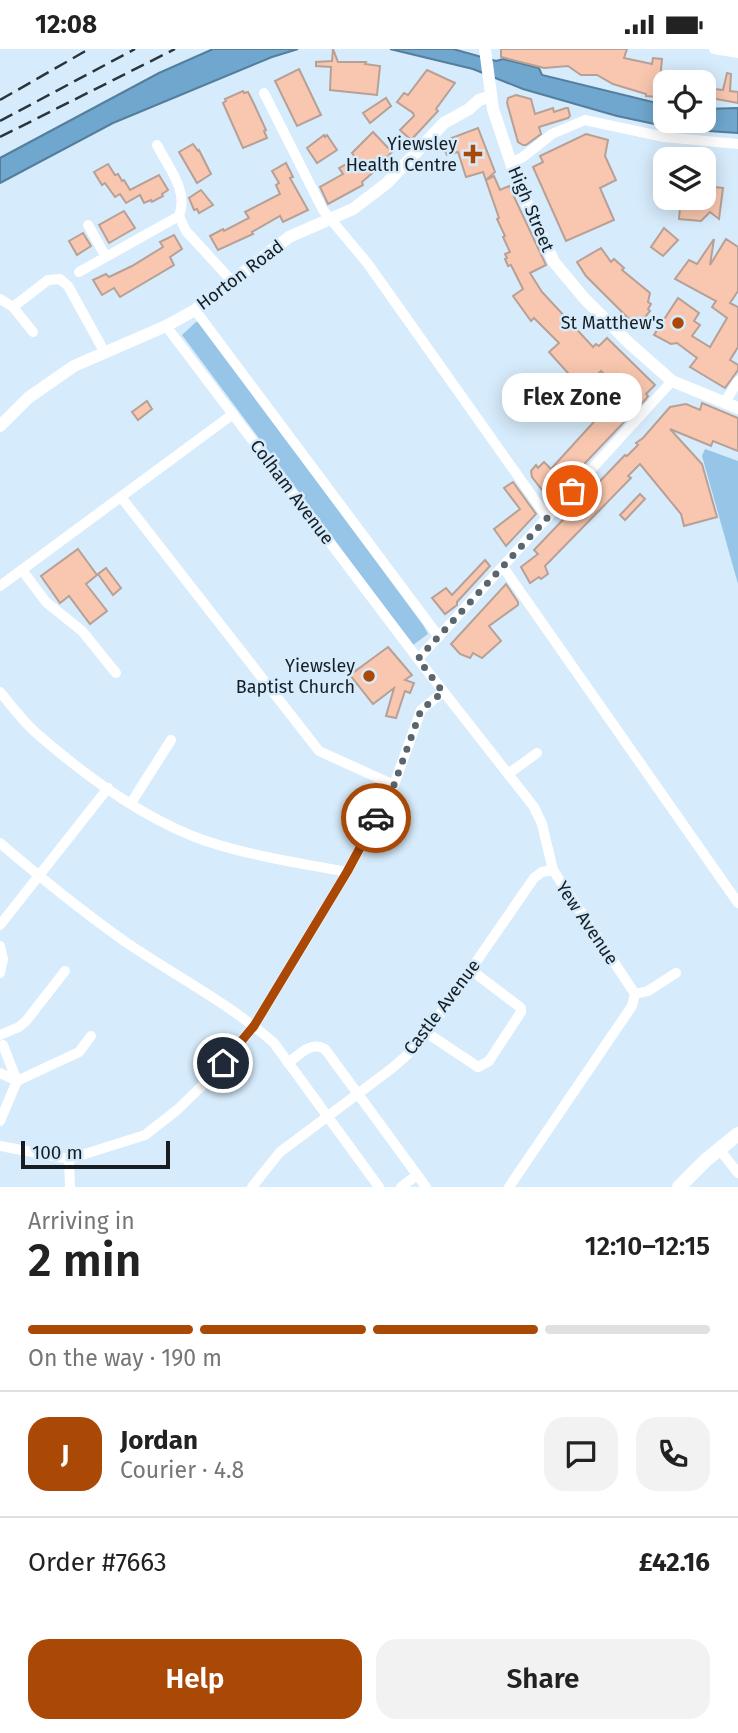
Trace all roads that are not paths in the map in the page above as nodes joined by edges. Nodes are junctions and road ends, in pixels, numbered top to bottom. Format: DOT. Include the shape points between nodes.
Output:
graph roads {
  1 [pos="485,49"];
  2 [pos="714,49"];
  3 [pos="738,53"];
  4 [pos="264,93"];
  5 [pos="491,98"];
  6 [pos="738,144"];
  7 [pos="157,145"];
  8 [pos="511,163"];
  9 [pos="179,216"];
  10 [pos="330,219"];
  11 [pos="88,225"];
  12 [pos="106,257"];
  13 [pos="79,272"];
  14 [pos="231,279"];
  15 [pos="0,299"];
  16 [pos="13,307"];
  17 [pos="195,310"];
  18 [pos="166,325"];
  19 [pos="33,332"];
  20 [pos="104,351"];
  21 [pos="672,381"];
  22 [pos="738,381"];
  23 [pos="725,402"];
  24 [pos="738,408"];
  25 [pos="233,414"];
  26 [pos="0,426"];
  27 [pos="121,497"];
  28 [pos="547,517"];
  29 [pos="503,567"];
  30 [pos="22,570"];
  31 [pos="0,586"];
  32 [pos="439,637"];
  33 [pos="418,659"];
  34 [pos="116,673"];
  35 [pos="0,692"];
  36 [pos="443,692"];
  37 [pos="171,740"];
  38 [pos="537,753"];
  39 [pos="508,774"];
  40 [pos="394,785"];
  41 [pos="108,788"];
  42 [pos="131,803"];
  43 [pos="0,843"];
  44 [pos="553,870"];
  45 [pos="347,872"];
  46 [pos="38,876"];
  47 [pos="738,904"];
  48 [pos="0,925"];
  49 [pos="0,946"];
  50 [pos="471,970"];
  51 [pos="65,971"];
  52 [pos="0,973"];
  53 [pos="676,973"];
  54 [pos="635,994"];
  55 [pos="254,1026"];
  56 [pos="426,1033"];
  57 [pos="90,1036"];
  58 [pos="1,1040"];
  59 [pos="288,1063"];
  60 [pos="0,1073"];
  61 [pos="17,1081"];
  62 [pos="358,1094"];
  63 [pos="327,1117"];
  64 [pos="0,1121"];
  65 [pos="738,1134"];
  66 [pos="0,1146"];
  67 [pos="719,1149"];
  68 [pos="69,1159"];
  69 [pos="738,1173"];
  70 [pos="417,1175"];
  71 [pos="70,1187"];
  72 [pos="252,1187"];
  73 [pos="379,1187"];
  74 [pos="401,1187"];
  75 [pos="426,1187"];
  76 [pos="509,1187"];
  77 [pos="679,1187"];
  1 -- 5 [label="street, High Street"];
  2 -- 3 [label="street"];
  4 -- 10 [label="street"];
  5 -- 8 [label="street, High Street"];
  5 -- 10 [label="street, Horton Road" via="482,112 469,109 444,123 380,190"];
  6 -- 8 [label="street" via="652,135 585,120 552,134"];
  7 -- 9 [label="street" via="183,196"];
  8 -- 21 [label="street, High Street" via="554,262 593,307"];
  9 -- 12 [label="street"];
  9 -- 14 [label="street" via="186,231"];
  10 -- 14 [label="street, Horton Road" via="289,237"];
  10 -- 28 [label="street" via="368,264"];
  11 -- 12 [label="street"];
  12 -- 13 [label="street"];
  14 -- 17 [label="street, Horton Road"];
  15 -- 16 [label="street"];
  16 -- 19 [label="street"];
  16 -- 20 [label="street" via="48,280 60,279"];
  17 -- 18 [label="street, Horton Road"];
  17 -- 32 [label="street, Colham Avenue"];
  18 -- 20 [label="street, Horton Road"];
  18 -- 25 [label="street, Colham Avenue"];
  20 -- 26 [label="street, Horton Road" via="47,383"];
  21 -- 23 [label="street, High Street"];
  21 -- 28 [label="street"];
  22 -- 23 [label="street"];
  23 -- 24 [label="street, High Street"];
  25 -- 27 [label="street"];
  25 -- 33 [label="street, Colham Avenue"];
  27 -- 30 [label="street"];
  27 -- 40 [label="street" via="319,751"];
  28 -- 29 [label="street"];
  29 -- 32 [label="street"];
  29 -- 47 [label="street"];
  30 -- 31 [label="street"];
  30 -- 34 [label="street" via="46,602 82,631"];
  32 -- 33 [label="street"];
  33 -- 36 [label="street, Yew Avenue"];
  35 -- 41 [label="street" via="34,731"];
  36 -- 39 [label="street, Yew Avenue"];
  36 -- 40 [label="street" via="421,710"];
  37 -- 42 [label="street"];
  38 -- 39 [label="street"];
  39 -- 44 [label="street, Yew Avenue" via="538,815"];
  40 -- 45 [label="street"];
  41 -- 42 [label="street"];
  41 -- 46 [label="street"];
  42 -- 45 [label="street" via="206,841"];
  43 -- 46 [label="street"];
  44 -- 50 [label="street, Castle Avenue" via="534,878"];
  44 -- 54 [label="street, Yew Avenue"];
  45 -- 55 [label="street"];
  46 -- 48 [label="street"];
  46 -- 55 [label="street" via="127,943"];
  49 -- 52 [label="street"];
  50 -- 56 [label="street, Castle Avenue"];
  50 -- 56 [label="street" via="521,1008 489,1061 478,1067"];
  51 -- 58 [label="street" via="26,1021"];
  53 -- 54 [label="street"];
  54 -- 76 [label="street" via="632,1006"];
  55 -- 59 [label="street"];
  55 -- 68 [label="street" via="207,1081 145,1135"];
  56 -- 62 [label="street, Castle Avenue" via="406,1056"];
  57 -- 61 [label="street" via="79,1052"];
  58 -- 61 [label="street"];
  59 -- 62 [label="street" via="318,1045"];
  59 -- 63 [label="street"];
  60 -- 61 [label="street"];
  61 -- 64 [label="street"];
  62 -- 63 [label="street, Castle Avenue"];
  62 -- 70 [label="street"];
  63 -- 72 [label="street, Castle Avenue" via="279,1152"];
  63 -- 73 [label="street"];
  65 -- 67 [label="main road"];
  66 -- 68 [label="street"];
  67 -- 69 [label="street"];
  67 -- 77 [label="main road"];
  68 -- 71 [label="street"];
  70 -- 74 [label="street"];
  70 -- 75 [label="street"];
}
